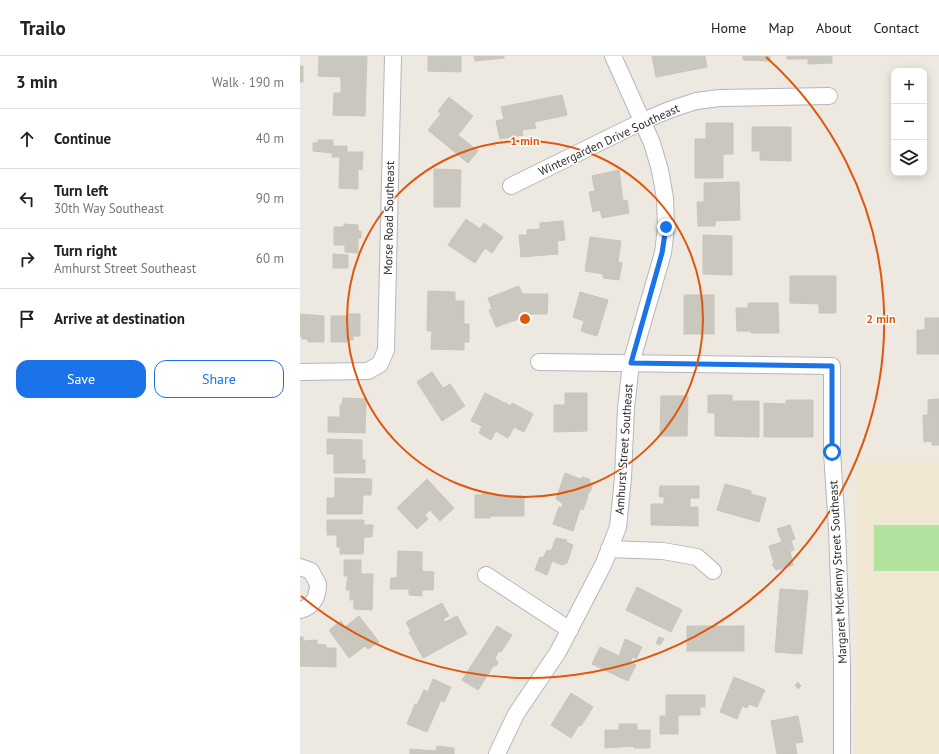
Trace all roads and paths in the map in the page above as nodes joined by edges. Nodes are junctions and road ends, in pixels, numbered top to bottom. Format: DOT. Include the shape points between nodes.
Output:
graph roads {
  1 [pos="393,56"];
  2 [pos="613,56"];
  3 [pos="829,96"];
  4 [pos="643,121"];
  5 [pos="511,186"];
  6 [pos="539,362"];
  7 [pos="631,363"];
  8 [pos="300,372"];
  9 [pos="609,549"];
  10 [pos="300,566"];
  11 [pos="712,571"];
  12 [pos="486,575"];
  13 [pos="300,610"];
  14 [pos="570,630"];
  15 [pos="497,754"];
  16 [pos="842,754"];
  1 -- 8 [label="street, Morse Road Southeast" via="386,350 380,364 368,371"];
  2 -- 4 [label="street, Amhurst Street Southeast"];
  3 -- 4 [label="street, Wintergarden Drive Southeast" via="720,98 696,101"];
  4 -- 5 [label="street, Wintergarden Drive Southeast"];
  4 -- 7 [label="street, Amhurst Street Southeast" via="660,170 665,198 666,227 662,253"];
  6 -- 7 [label="street"];
  7 -- 9 [label="street, Amhurst Street Southeast" via="618,527"];
  7 -- 16 [label="street, Margaret McKenny Street Southeast" via="832,366 832,452 842,662"];
  9 -- 11 [label="street" via="663,551 697,557"];
  9 -- 14 [label="street, Amhurst Street Southeast"];
  10 -- 13 [label="street" via="311,571 316,577 318,592 311,605"];
  12 -- 14 [label="street"];
  14 -- 15 [label="street, Amhurst Street Southeast" via="516,714"];
}
